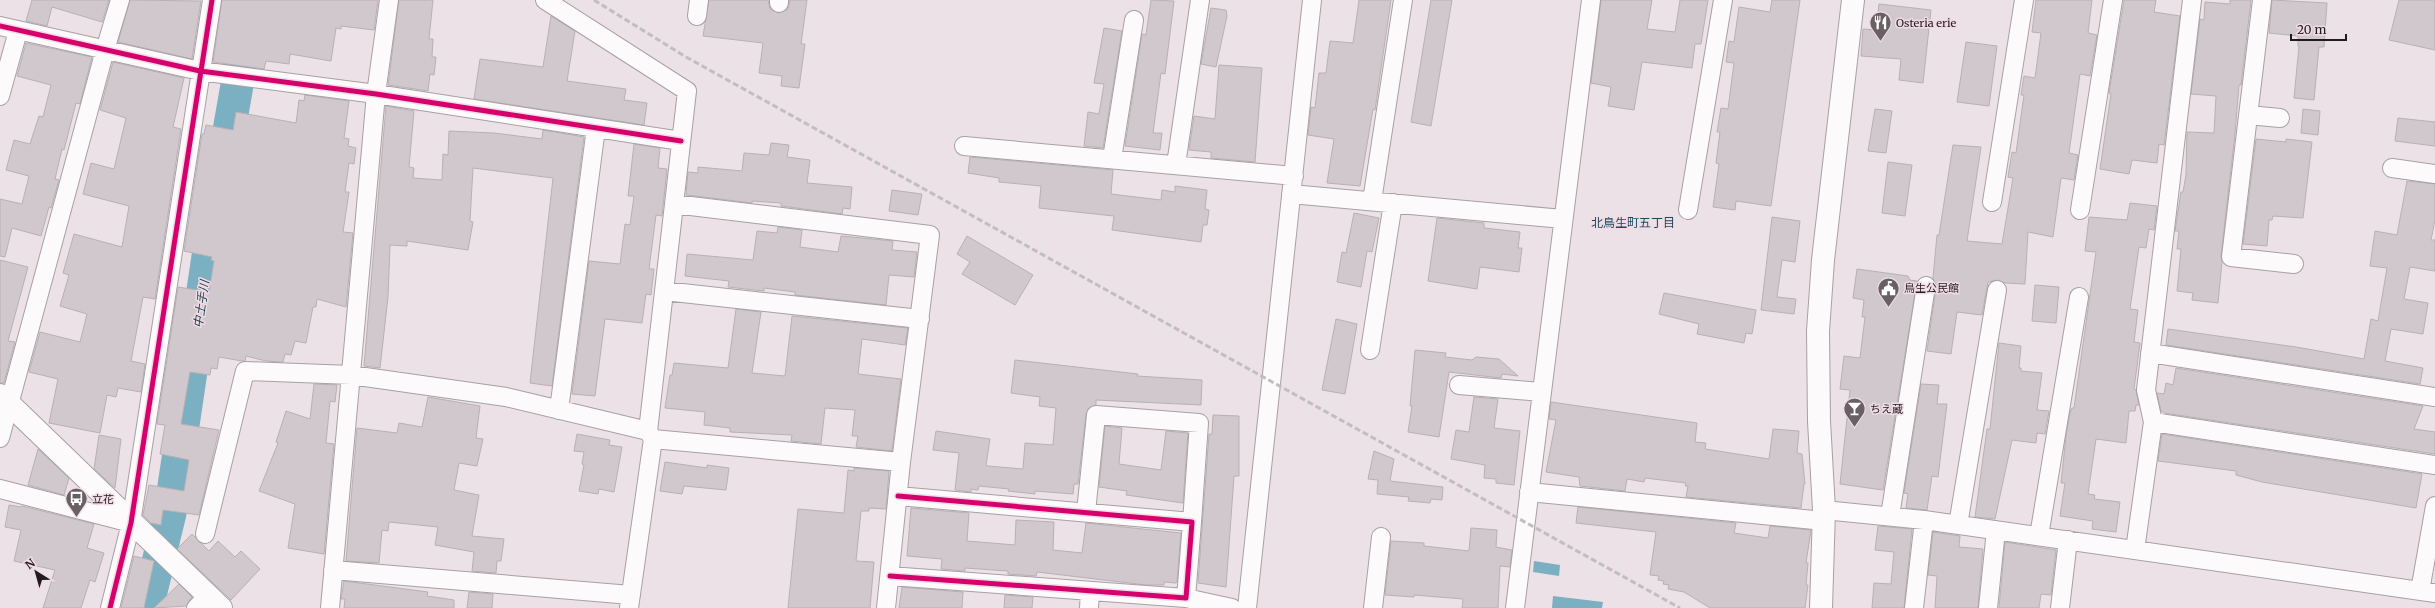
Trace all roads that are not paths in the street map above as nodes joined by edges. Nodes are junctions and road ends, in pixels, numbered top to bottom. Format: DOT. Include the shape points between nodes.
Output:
graph roads {
  1 [pos="120,0"];
  2 [pos="212,0"];
  3 [pos="389,0"];
  4 [pos="545,0"];
  5 [pos="1200,0"];
  6 [pos="1312,0"];
  7 [pos="1403,0"];
  8 [pos="1591,0"];
  9 [pos="1723,0"];
  10 [pos="1853,0"];
  11 [pos="2024,0"];
  12 [pos="2112,0"];
  13 [pos="2192,0"];
  14 [pos="2262,0"];
  15 [pos="1134,20"];
  16 [pos="0,26"];
  17 [pos="18,31"];
  18 [pos="105,50"];
  19 [pos="200,71"];
  20 [pos="376,94"];
  21 [pos="0,96"];
  22 [pos="2248,115"];
  23 [pos="2280,118"];
  24 [pos="596,128"];
  25 [pos="681,142"];
  26 [pos="964,146"];
  27 [pos="1112,159"];
  28 [pos="1176,165"];
  29 [pos="2392,168"];
  30 [pos="2435,174"];
  31 [pos="1292,185"];
  32 [pos="1372,201"];
  33 [pos="1992,202"];
  34 [pos="1393,203"];
  35 [pos="674,204"];
  36 [pos="1688,210"];
  37 [pos="2080,210"];
  38 [pos="1563,218"];
  39 [pos="2294,264"];
  40 [pos="1926,286"];
  41 [pos="1997,290"];
  42 [pos="664,291"];
  43 [pos="2079,297"];
  44 [pos="920,319"];
  45 [pos="1370,350"];
  46 [pos="2150,353"];
  47 [pos="351,375"];
  48 [pos="1459,385"];
  49 [pos="1541,392"];
  50 [pos="2435,397"];
  51 [pos="5,400"];
  52 [pos="559,410"];
  53 [pos="2152,422"];
  54 [pos="650,435"];
  55 [pos="0,438"];
  56 [pos="902,462"];
  57 [pos="2435,465"];
  58 [pos="0,489"];
  59 [pos="1529,492"];
  60 [pos="898,496"];
  61 [pos="2435,506"];
  62 [pos="1086,512"];
  63 [pos="1824,515"];
  64 [pos="1890,516"];
  65 [pos="1924,520"];
  66 [pos="1192,522"];
  67 [pos="133,525"];
  68 [pos="1958,525"];
  69 [pos="1996,530"];
  70 [pos="205,534"];
  71 [pos="2038,536"];
  72 [pos="1381,537"];
  73 [pos="2068,540"];
  74 [pos="2135,550"];
  75 [pos="333,570"];
  76 [pos="890,576"];
  77 [pos="2428,592"];
  78 [pos="1186,598"];
  79 [pos="1089,600"];
  80 [pos="630,602"];
  81 [pos="208,604"];
  82 [pos="110,608"];
  83 [pos="330,608"];
  84 [pos="886,608"];
  85 [pos="1232,608"];
  86 [pos="1247,608"];
  87 [pos="1373,608"];
  88 [pos="1515,608"];
  89 [pos="1822,608"];
  90 [pos="1914,608"];
  91 [pos="1988,608"];
  92 [pos="2060,608"];
  1 -- 18 [label="street"];
  2 -- 19 [label="street"];
  3 -- 20 [label="street"];
  4 -- 25 [label="street" via="687,92"];
  5 -- 28 [label="street"];
  6 -- 31 [label="street"];
  7 -- 32 [label="street"];
  8 -- 38 [label="street"];
  9 -- 36 [label="street"];
  10 -- 63 [label="street" via="1823,260 1818,331"];
  11 -- 33 [label="street"];
  12 -- 37 [label="street"];
  13 -- 46 [label="street"];
  14 -- 22 [label="street"];
  15 -- 27 [label="street"];
  16 -- 17 [label="street"];
  17 -- 18 [label="street"];
  17 -- 21 [label="street"];
  18 -- 19 [label="street"];
  18 -- 51 [label="street"];
  19 -- 20 [label="street"];
  19 -- 67 [label="street"];
  20 -- 24 [label="street"];
  20 -- 47 [label="street"];
  22 -- 23 [label="street"];
  22 -- 39 [label="street" via="2231,257"];
  24 -- 25 [label="street"];
  24 -- 52 [label="street"];
  25 -- 35 [label="street"];
  26 -- 27 [label="street"];
  27 -- 28 [label="street"];
  28 -- 31 [label="street"];
  29 -- 30 [label="street"];
  31 -- 32 [label="street"];
  31 -- 86 [label="street"];
  32 -- 34 [label="street"];
  34 -- 38 [label="street"];
  34 -- 45 [label="street"];
  35 -- 42 [label="street"];
  35 -- 44 [label="street" via="930,235"];
  38 -- 49 [label="street"];
  40 -- 64 [label="street"];
  41 -- 68 [label="street"];
  42 -- 44 [label="street"];
  42 -- 54 [label="street"];
  43 -- 71 [label="street"];
  44 -- 56 [label="street"];
  46 -- 50 [label="street"];
  46 -- 53 [label="street" via="2146,390"];
  47 -- 52 [label="street" via="506,397"];
  47 -- 70 [label="street" via="245,371"];
  47 -- 75 [label="street"];
  48 -- 49 [label="street"];
  49 -- 59 [label="street"];
  51 -- 55 [label="street"];
  51 -- 67 [label="street"];
  52 -- 54 [label="street"];
  53 -- 57 [label="street"];
  53 -- 74 [label="street"];
  54 -- 56 [label="street"];
  54 -- 80 [label="street"];
  56 -- 60 [label="street"];
  58 -- 67 [label="street"];
  59 -- 63 [label="street"];
  59 -- 88 [label="street"];
  60 -- 62 [label="street"];
  60 -- 76 [label="street"];
  61 -- 77 [label="street"];
  62 -- 66 [label="street"];
  62 -- 66 [label="street" via="1096,415 1199,423"];
  63 -- 64 [label="street"];
  63 -- 89 [label="street"];
  64 -- 65 [label="street"];
  65 -- 68 [label="street"];
  65 -- 90 [label="street"];
  66 -- 78 [label="street"];
  67 -- 81 [label="street" via="192,581"];
  67 -- 82 [label="street"];
  68 -- 69 [label="street"];
  69 -- 71 [label="street"];
  69 -- 91 [label="street"];
  71 -- 73 [label="street"];
  72 -- 87 [label="street"];
  73 -- 74 [label="street"];
  73 -- 92 [label="street"];
  74 -- 77 [label="street"];
  75 -- 80 [label="street"];
  75 -- 83 [label="street"];
  76 -- 79 [label="street"];
  76 -- 84 [label="street"];
  78 -- 79 [label="street"];
  78 -- 85 [label="street"];
}
